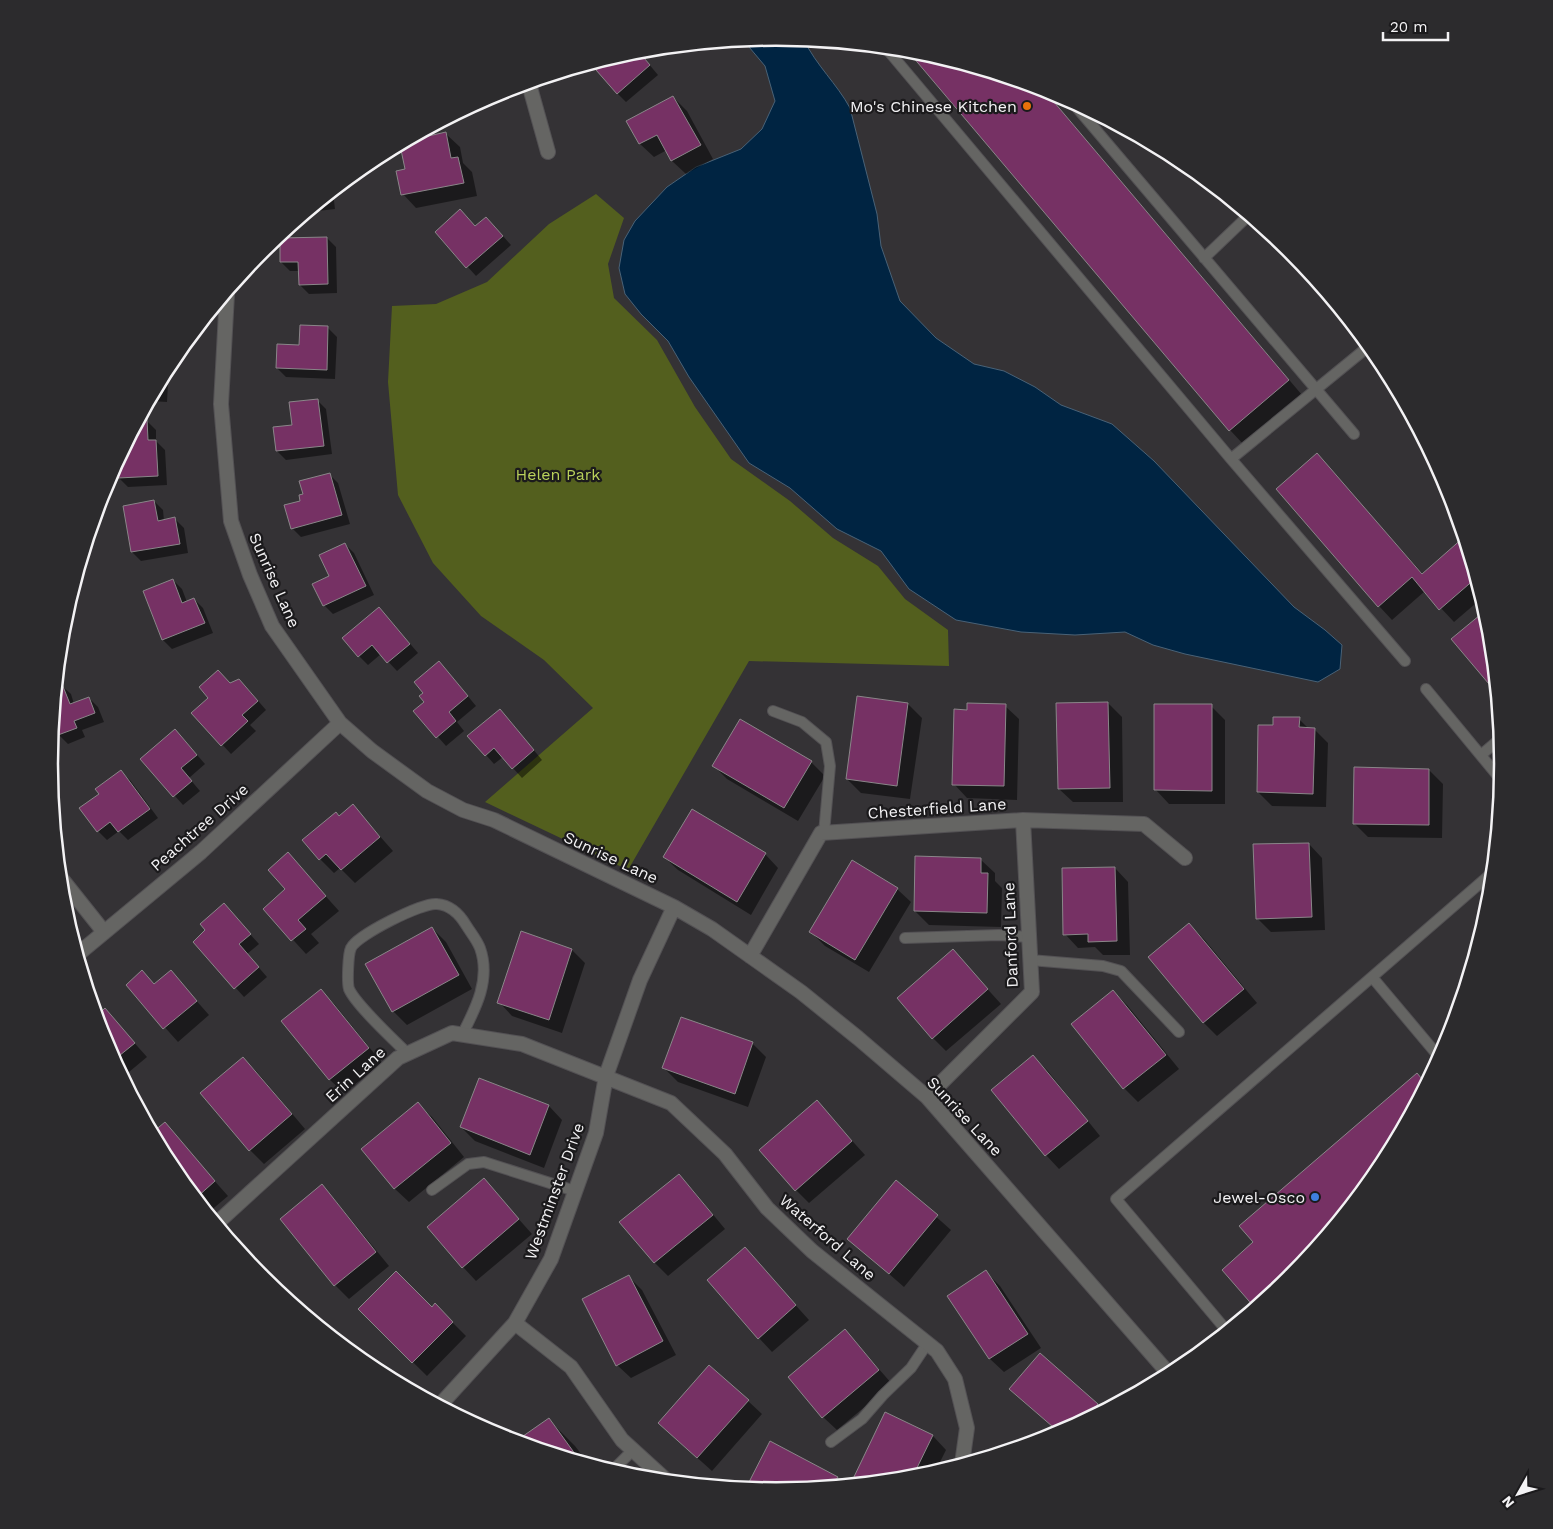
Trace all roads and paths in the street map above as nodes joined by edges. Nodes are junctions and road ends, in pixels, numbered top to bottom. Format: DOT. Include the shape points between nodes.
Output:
graph roads {
  1 [pos="893,56"];
  2 [pos="531,90"];
  3 [pos="1085,116"];
  4 [pos="548,152"];
  5 [pos="1244,219"];
  6 [pos="1204,258"];
  7 [pos="227,303"];
  8 [pos="1363,351"];
  9 [pos="1316,390"];
  10 [pos="1354,434"];
  11 [pos="1231,459"];
  12 [pos="1405,661"];
  13 [pos="1426,688"];
  14 [pos="773,711"];
  15 [pos="340,723"];
  16 [pos="1494,744"];
  17 [pos="1481,755"];
  18 [pos="1495,772"];
  19 [pos="1023,820"];
  20 [pos="824,832"];
  21 [pos="1185,858"];
  22 [pos="1485,879"];
  23 [pos="69,888"];
  24 [pos="674,907"];
  25 [pos="104,932"];
  26 [pos="1029,937"];
  27 [pos="905,938"];
  28 [pos="83,950"];
  29 [pos="750,956"];
  30 [pos="1030,960"];
  31 [pos="1372,977"];
  32 [pos="1179,1032"];
  33 [pos="462,1035"];
  34 [pos="1434,1051"];
  35 [pos="408,1054"];
  36 [pos="606,1076"];
  37 [pos="928,1097"];
  38 [pos="432,1190"];
  39 [pos="575,1191"];
  40 [pos="221,1219"];
  41 [pos="515,1323"];
  42 [pos="1224,1326"];
  43 [pos="927,1344"];
  44 [pos="1165,1369"];
  45 [pos="444,1401"];
  46 [pos="831,1442"];
  47 [pos="633,1450"];
  48 [pos="963,1458"];
  49 [pos="618,1465"];
  50 [pos="658,1473"];
  1 -- 11 [label="lane"];
  2 -- 4 [label="street"];
  3 -- 6 [label="lane"];
  5 -- 6 [label="lane"];
  6 -- 9 [label="lane"];
  7 -- 15 [label="street, Sunrise Lane" via="221,404 231,521 272,626"];
  8 -- 9 [label="lane"];
  9 -- 10 [label="lane"];
  9 -- 11 [label="lane"];
  11 -- 12 [label="lane"];
  13 -- 17 [label="lane"];
  14 -- 20 [label="lane" via="802,722 826,742 830,774"];
  15 -- 24 [label="street, Sunrise Lane" via="427,791"];
  15 -- 25 [label="street, Peachtree Drive" via="201,852"];
  16 -- 17 [label="lane"];
  17 -- 18 [label="lane"];
  19 -- 20 [label="street, Chesterfield Lane"];
  19 -- 21 [label="street, Chesterfield Lane" via="1144,824"];
  19 -- 26 [label="street, Danford Lane"];
  20 -- 29 [label="street"];
  22 -- 31 [label="lane"];
  23 -- 25 [label="street"];
  24 -- 29 [label="street, Sunrise Lane"];
  24 -- 36 [label="street, Westminster Drive" via="640,980"];
  25 -- 28 [label="street, Peachtree Drive"];
  26 -- 27 [label="lane"];
  26 -- 30 [label="street, Danford Lane"];
  29 -- 37 [label="street, Sunrise Lane" via="801,992"];
  30 -- 32 [label="lane" via="1103,966 1122,971"];
  30 -- 37 [label="street, Danford Lane" via="1032,992"];
  31 -- 34 [label="lane"];
  31 -- 42 [label="lane" via="1116,1199"];
  33 -- 35 [label="street, Erin Lane" via="452,1033"];
  33 -- 35 [label="lane" via="480,998 484,970 480,948 463,920 450,907 437,903 421,906 361,937 351,948 348,969 348,989"];
  33 -- 36 [label="street, Erin Lane" via="522,1044"];
  35 -- 40 [label="street, Erin Lane" via="398,1058"];
  36 -- 39 [label="street, Westminster Drive" via="596,1133"];
  36 -- 43 [label="street, Waterford Lane" via="671,1103 725,1154 767,1208 812,1251"];
  37 -- 44 [label="street, Sunrise Lane"];
  38 -- 39 [label="lane" via="468,1164 484,1162"];
  39 -- 41 [label="street, Westminster Drive" via="551,1259"];
  41 -- 45 [label="street, Westminster Drive"];
  41 -- 47 [label="street" via="571,1367 622,1440"];
  43 -- 46 [label="lane" via="911,1368 862,1419"];
  43 -- 48 [label="street, Waterford Lane" via="937,1351 956,1379 967,1428"];
  47 -- 49 [label="lane"];
  47 -- 50 [label="street"];
}
